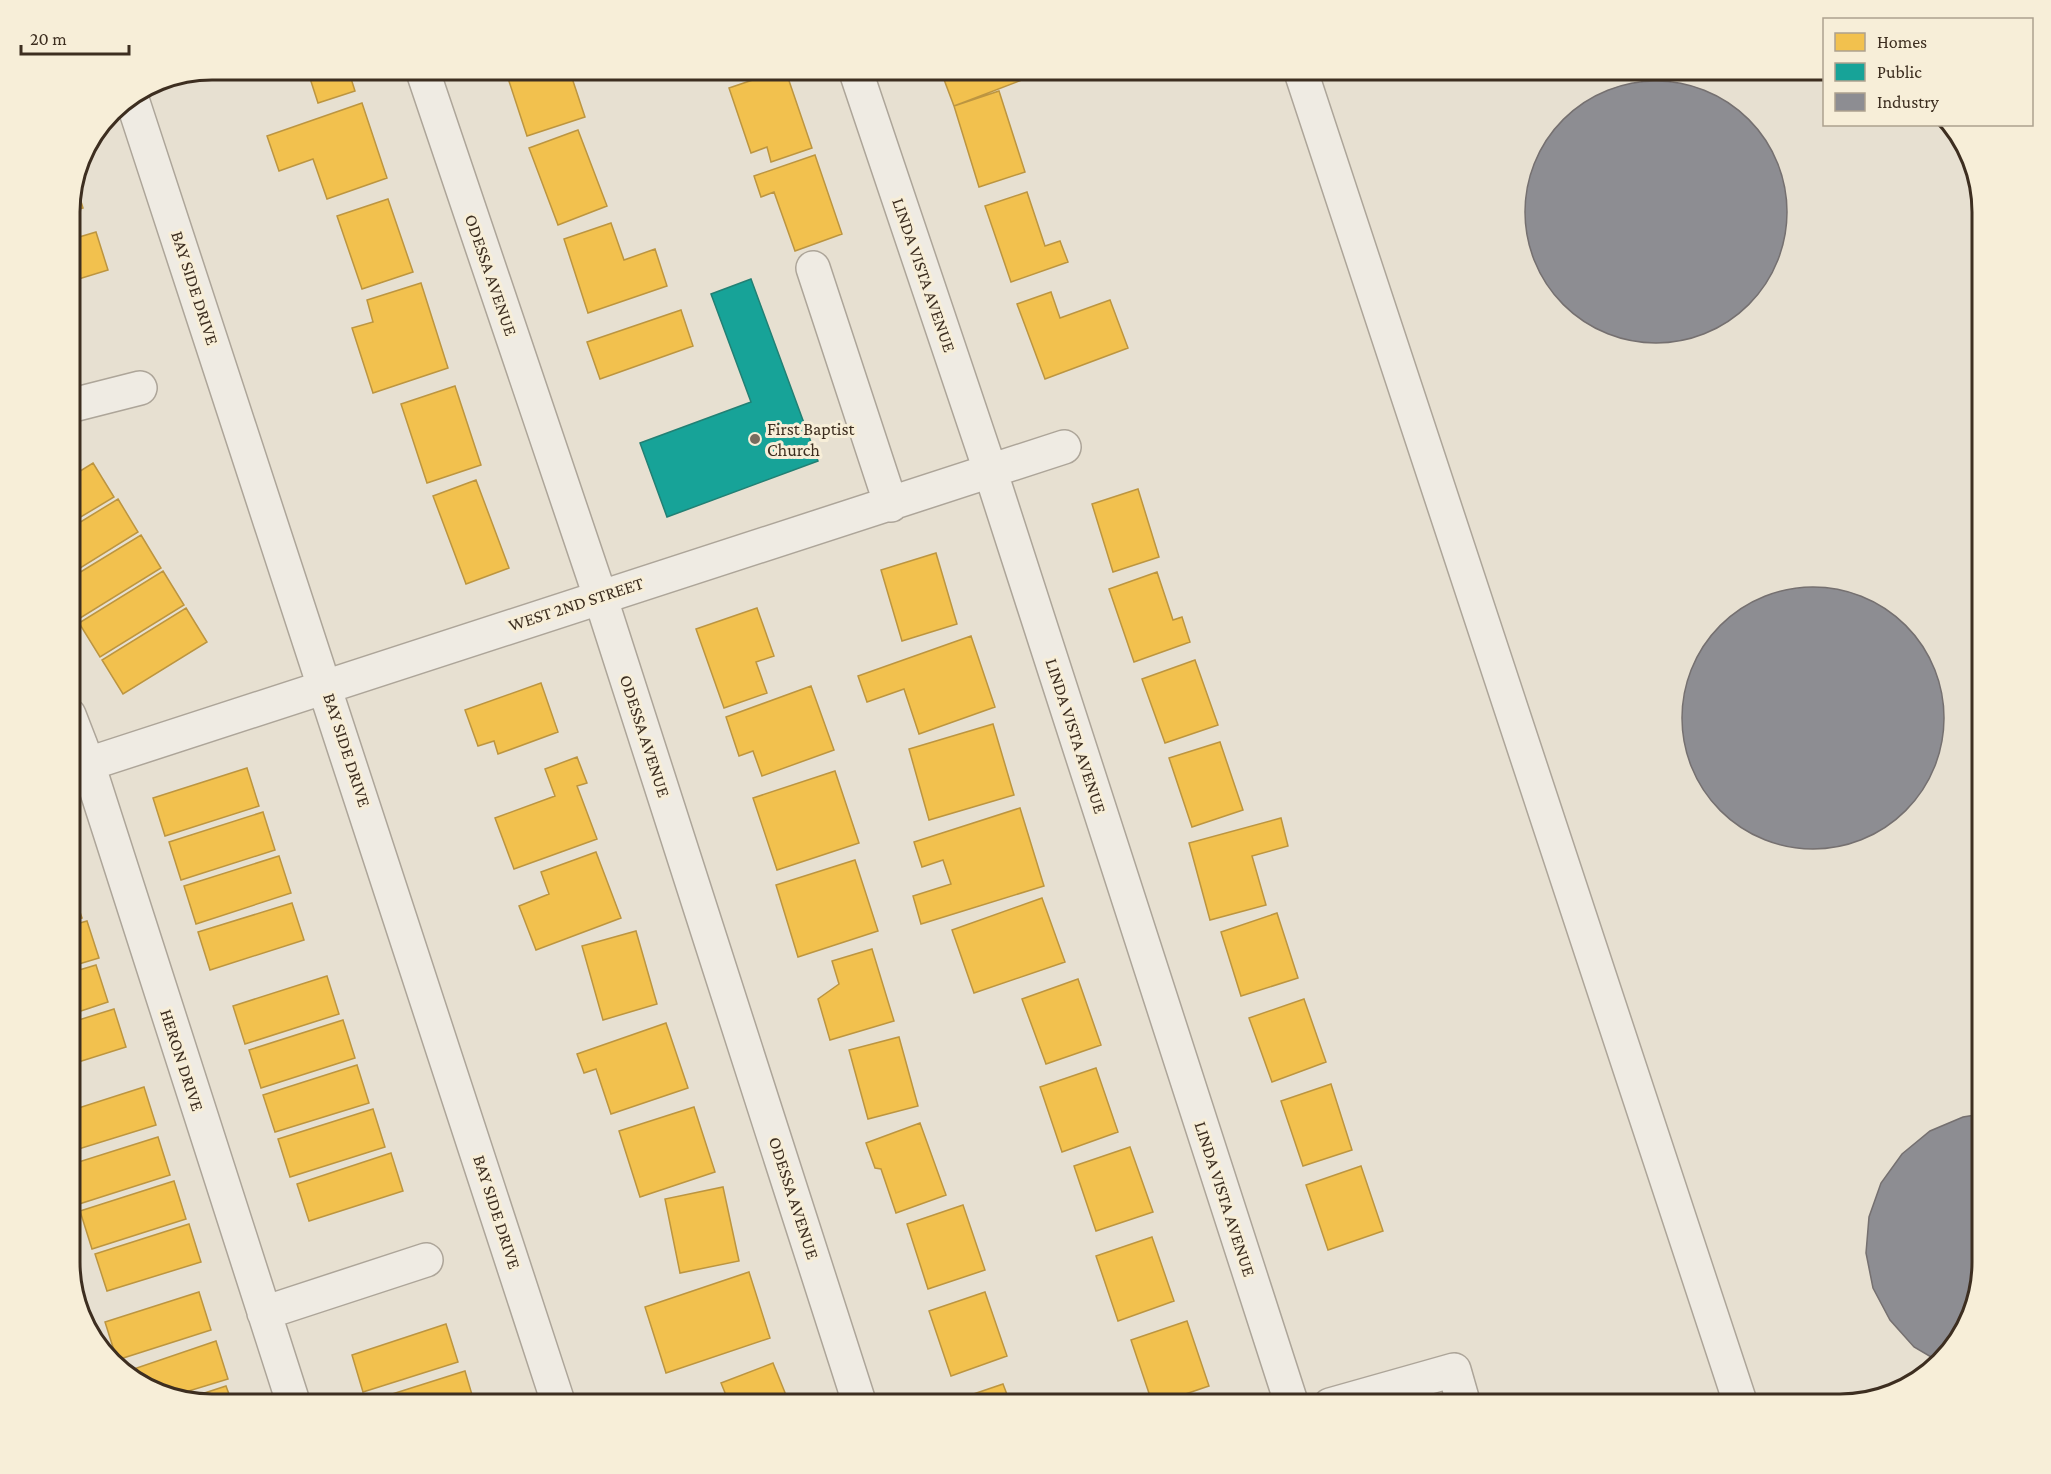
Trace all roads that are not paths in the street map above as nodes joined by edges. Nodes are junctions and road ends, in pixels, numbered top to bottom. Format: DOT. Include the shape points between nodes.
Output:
graph roads {
  1 [pos="426,80"];
  2 [pos="859,80"];
  3 [pos="1304,80"];
  4 [pos="134,105"];
  5 [pos="813,268"];
  6 [pos="140,388"];
  7 [pos="80,403"];
  8 [pos="1064,447"];
  9 [pos="991,473"];
  10 [pos="891,505"];
  11 [pos="600,596"];
  12 [pos="326,687"];
  13 [pos="80,743"];
  14 [pos="88,764"];
  15 [pos="426,1260"];
  16 [pos="264,1313"];
  17 [pos="290,1394"];
  18 [pos="555,1394"];
  19 [pos="856,1394"];
  20 [pos="1288,1394"];
  21 [pos="1384,1394"];
  22 [pos="1461,1394"];
  23 [pos="1737,1394"];
  1 -- 11 [label="street, ODESSA AVENUE"];
  2 -- 9 [label="street, LINDA VISTA AVENUE"];
  3 -- 23 [label="street"];
  4 -- 12 [label="street, BAY SIDE DRIVE"];
  5 -- 10 [label="street"];
  6 -- 7 [label="street"];
  8 -- 9 [label="street, WEST 2ND STREET"];
  9 -- 10 [label="street, WEST 2ND STREET"];
  9 -- 20 [label="street, LINDA VISTA AVENUE"];
  10 -- 11 [label="street, WEST 2ND STREET"];
  11 -- 12 [label="street, WEST 2ND STREET"];
  11 -- 19 [label="street, ODESSA AVENUE"];
  12 -- 14 [label="street, WEST 2ND STREET"];
  12 -- 18 [label="street, BAY SIDE DRIVE"];
  13 -- 14 [label="street, HERON DRIVE"];
  14 -- 16 [label="street, HERON DRIVE"];
  15 -- 16 [label="street"];
  16 -- 17 [label="street, HERON DRIVE"];
  21 -- 22 [label="street" via="1454,1370"];
}
